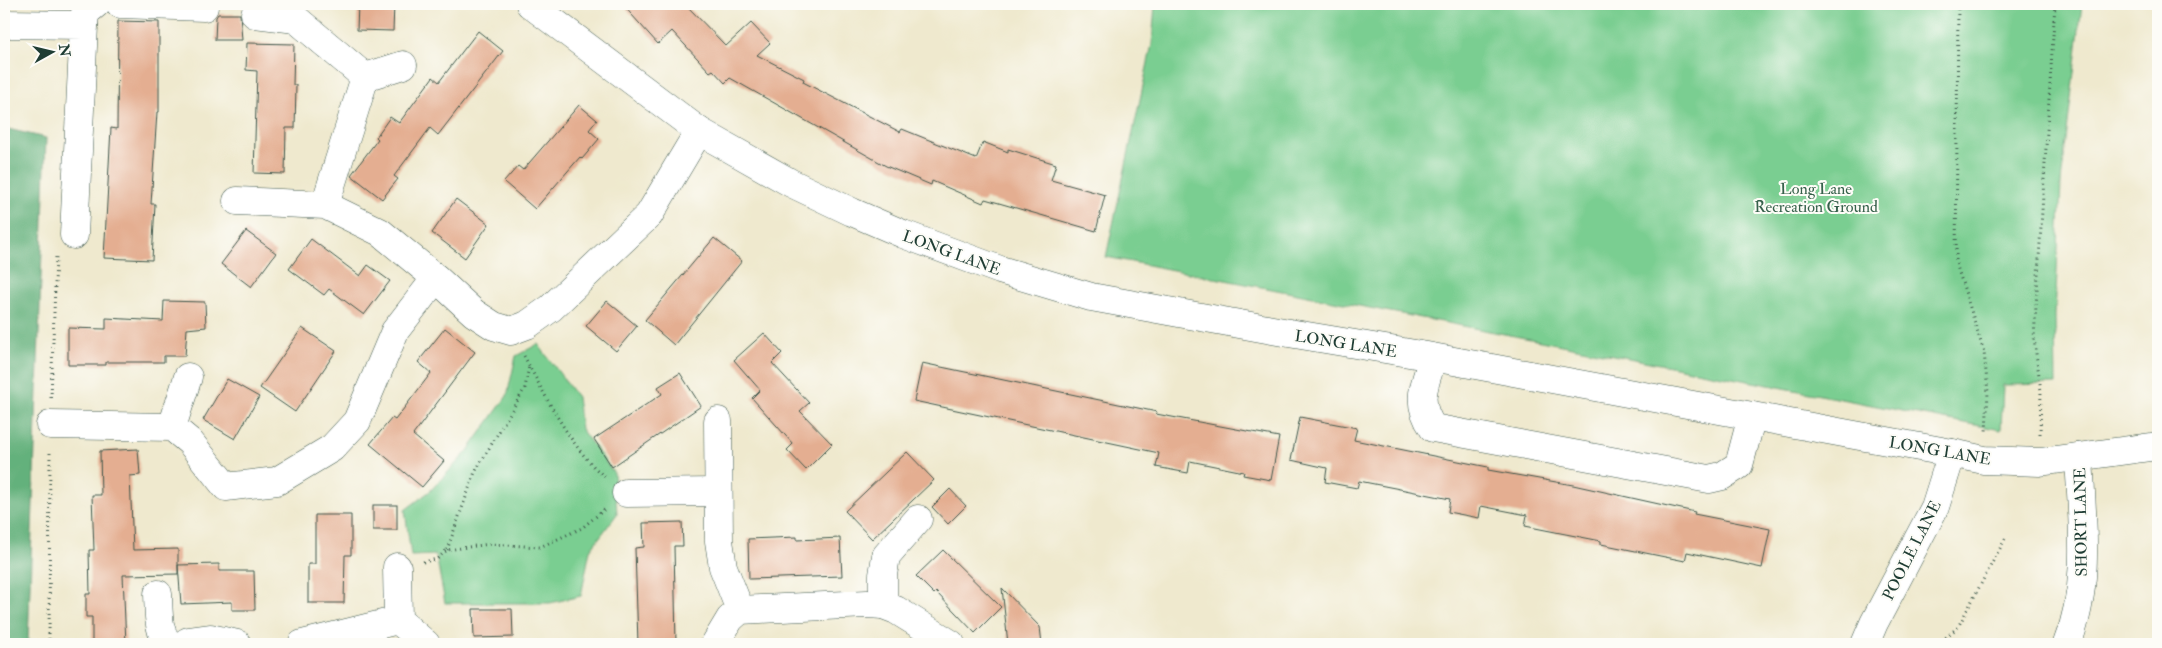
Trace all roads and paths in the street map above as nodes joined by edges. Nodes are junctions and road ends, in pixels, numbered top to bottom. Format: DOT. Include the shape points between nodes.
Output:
graph roads {
  1 [pos="120,4"];
  2 [pos="530,4"];
  3 [pos="1958,4"];
  4 [pos="2055,4"];
  5 [pos="204,7"];
  6 [pos="90,14"];
  7 [pos="255,14"];
  8 [pos="4,24"];
  9 [pos="403,65"];
  10 [pos="365,77"];
  11 [pos="699,132"];
  12 [pos="237,201"];
  13 [pos="326,205"];
  14 [pos="65,242"];
  15 [pos="436,278"];
  16 [pos="511,331"];
  17 [pos="1432,358"];
  18 [pos="529,366"];
  19 [pos="188,377"];
  20 [pos="1752,416"];
  21 [pos="718,421"];
  22 [pos="50,425"];
  23 [pos="172,427"];
  24 [pos="2158,446"];
  25 [pos="1952,453"];
  26 [pos="2079,457"];
  27 [pos="1984,460"];
  28 [pos="2040,462"];
  29 [pos="718,492"];
  30 [pos="626,493"];
  31 [pos="918,519"];
  32 [pos="2005,539"];
  33 [pos="447,550"];
  34 [pos="397,567"];
  35 [pos="158,594"];
  36 [pos="883,605"];
  37 [pos="740,610"];
  38 [pos="398,620"];
  39 [pos="49,644"];
  40 [pos="169,644"];
  41 [pos="184,644"];
  42 [pos="237,644"];
  43 [pos="302,644"];
  44 [pos="426,644"];
  45 [pos="715,644"];
  46 [pos="951,644"];
  47 [pos="1865,644"];
  48 [pos="1938,644"];
  49 [pos="2067,644"];
  1 -- 5 [label="street"];
  2 -- 11 [label="street, LONG LANE"];
  3 -- 27 [label="path" via="1956,263 1984,352 1988,392"];
  4 -- 28 [label="path" via="2034,338 2040,391"];
  6 -- 8 [label="street"];
  6 -- 14 [label="street"];
  7 -- 10 [label="street" via="296,19"];
  9 -- 10 [label="street"];
  10 -- 13 [label="street"];
  11 -- 16 [label="street" via="649,215 551,308 527,325"];
  11 -- 17 [label="street, LONG LANE" via="791,183 852,212 1000,270 1091,297"];
  12 -- 13 [label="street"];
  13 -- 15 [label="street" via="380,232"];
  14 -- 22 [label="path"];
  15 -- 16 [label="street" via="474,313 494,326"];
  15 -- 23 [label="street" via="395,331 357,421 332,448 276,481 226,487 190,442"];
  16 -- 18 [label="path"];
  17 -- 20 [label="street, LONG LANE"];
  17 -- 20 [label="street" via="1421,397 1425,416 1433,428 1708,479 1722,476 1739,465"];
  18 -- 30 [label="path" via="567,431 599,472"];
  18 -- 33 [label="path" via="525,388 475,472"];
  19 -- 23 [label="street"];
  20 -- 25 [label="street, LONG LANE"];
  21 -- 29 [label="street"];
  22 -- 23 [label="street"];
  22 -- 39 [label="path"];
  24 -- 26 [label="street, LONG LANE"];
  25 -- 27 [label="street, LONG LANE"];
  25 -- 47 [label="street, POOLE LANE" via="1935,507"];
  26 -- 28 [label="street, LONG LANE"];
  26 -- 49 [label="street, SHORT LANE" via="2084,555 2081,593"];
  27 -- 28 [label="street, LONG LANE"];
  29 -- 30 [label="street"];
  29 -- 37 [label="street" via="723,567"];
  30 -- 33 [label="path" via="582,528 540,547 490,544"];
  31 -- 36 [label="street" via="886,556"];
  32 -- 48 [label="path" via="1958,627"];
  33 -- 34 [label="path" via="437,559"];
  34 -- 38 [label="street"];
  35 -- 40 [label="street" via="159,622"];
  36 -- 37 [label="street"];
  36 -- 46 [label="street"];
  37 -- 45 [label="street" via="730,619"];
  38 -- 43 [label="street"];
  38 -- 44 [label="street"];
  41 -- 42 [label="street" via="210,638"];
}
